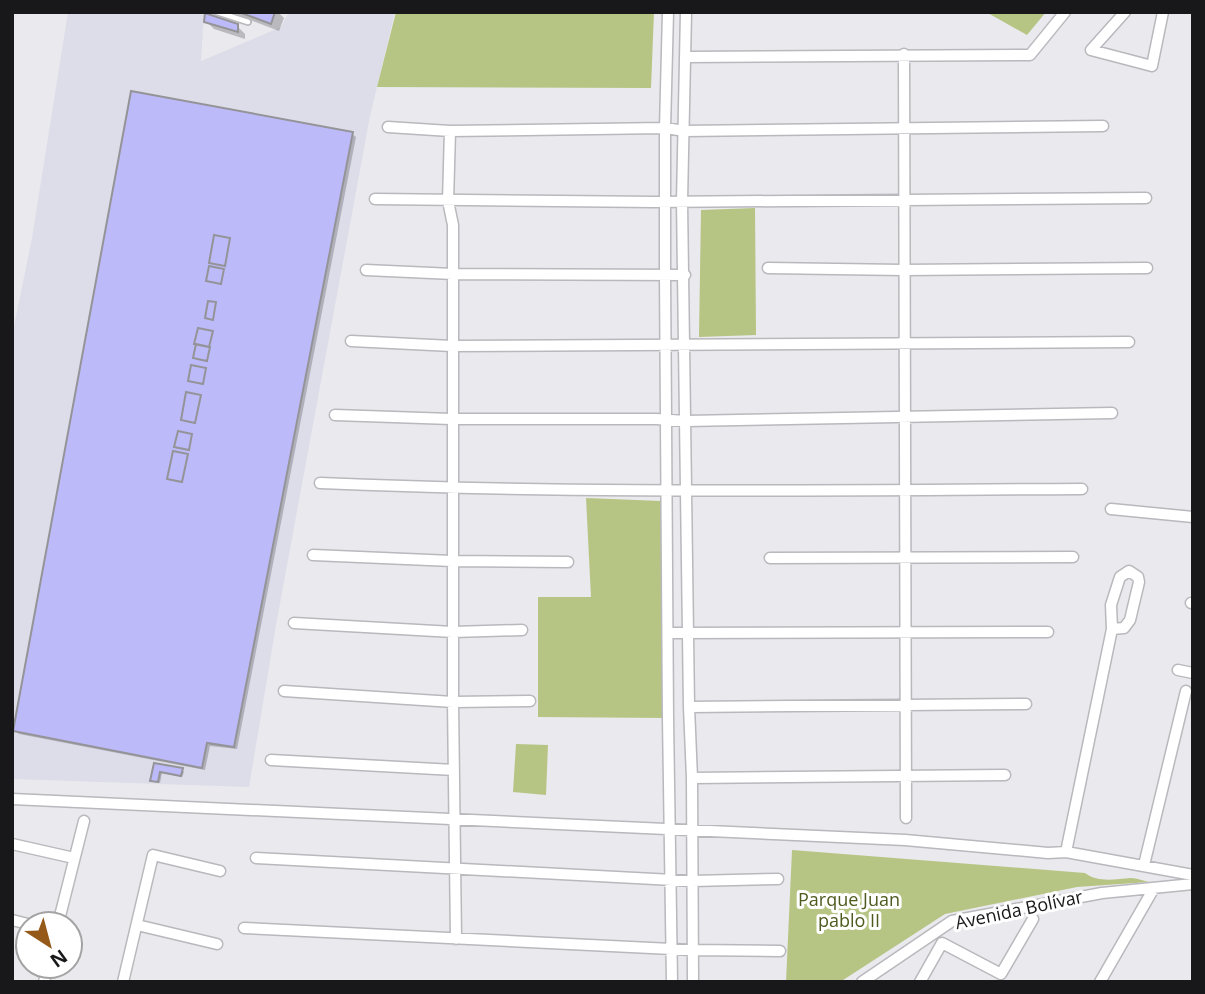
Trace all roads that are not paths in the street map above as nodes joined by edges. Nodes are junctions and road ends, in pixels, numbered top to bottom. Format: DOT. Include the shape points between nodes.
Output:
graph roads {
  1 [pos="216,12"];
  2 [pos="668,12"];
  3 [pos="686,12"];
  4 [pos="1065,12"];
  5 [pos="1125,12"];
  6 [pos="1163,12"];
  7 [pos="248,22"];
  8 [pos="904,54"];
  9 [pos="685,57"];
  10 [pos="1104,126"];
  11 [pos="388,127"];
  12 [pos="905,127"];
  13 [pos="665,128"];
  14 [pos="450,131"];
  15 [pos="685,131"];
  16 [pos="1146,198"];
  17 [pos="375,199"];
  18 [pos="905,199"];
  19 [pos="448,201"];
  20 [pos="682,201"];
  21 [pos="666,202"];
  22 [pos="768,268"];
  23 [pos="1147,268"];
  24 [pos="366,270"];
  25 [pos="903,270"];
  26 [pos="665,273"];
  27 [pos="453,274"];
  28 [pos="685,275"];
  29 [pos="351,341"];
  30 [pos="1129,342"];
  31 [pos="666,344"];
  32 [pos="685,344"];
  33 [pos="904,345"];
  34 [pos="452,346"];
  35 [pos="1112,413"];
  36 [pos="335,415"];
  37 [pos="905,417"];
  38 [pos="451,419"];
  39 [pos="667,419"];
  40 [pos="686,421"];
  41 [pos="320,483"];
  42 [pos="452,488"];
  43 [pos="1082,489"];
  44 [pos="685,490"];
  45 [pos="905,490"];
  46 [pos="668,491"];
  47 [pos="1111,509"];
  48 [pos="1193,517"];
  49 [pos="313,555"];
  50 [pos="1073,557"];
  51 [pos="770,558"];
  52 [pos="907,558"];
  53 [pos="452,561"];
  54 [pos="568,562"];
  55 [pos="294,623"];
  56 [pos="1112,629"];
  57 [pos="522,630"];
  58 [pos="453,632"];
  59 [pos="906,632"];
  60 [pos="1048,632"];
  61 [pos="668,633"];
  62 [pos="689,634"];
  63 [pos="1178,670"];
  64 [pos="1193,673"];
  65 [pos="284,691"];
  66 [pos="1186,691"];
  67 [pos="530,701"];
  68 [pos="453,702"];
  69 [pos="1026,704"];
  70 [pos="689,706"];
  71 [pos="906,706"];
  72 [pos="271,760"];
  73 [pos="454,770"];
  74 [pos="1005,775"];
  75 [pos="907,777"];
  76 [pos="692,778"];
  77 [pos="12,799"];
  78 [pos="906,818"];
  79 [pos="84,821"];
  80 [pos="454,821"];
  81 [pos="671,830"];
  82 [pos="692,830"];
  83 [pos="12,844"];
  84 [pos="1066,852"];
  85 [pos="74,858"];
  86 [pos="256,858"];
  87 [pos="1144,865"];
  88 [pos="455,869"];
  89 [pos="220,871"];
  90 [pos="1193,875"];
  91 [pos="778,879"];
  92 [pos="672,880"];
  93 [pos="692,881"];
  94 [pos="1193,884"];
  95 [pos="1154,888"];
  96 [pos="61,910"];
  97 [pos="1033,919"];
  98 [pos="136,925"];
  99 [pos="244,928"];
  100 [pos="456,939"];
  101 [pos="217,944"];
  102 [pos="673,949"];
  103 [pos="692,950"];
  104 [pos="780,951"];
  105 [pos="123,982"];
  106 [pos="672,982"];
  107 [pos="692,982"];
  108 [pos="862,982"];
  109 [pos="919,982"];
  110 [pos="1100,982"];
  1 -- 7 [label="lane"];
  2 -- 13 [label="street"];
  3 -- 9 [label="street"];
  4 -- 8 [label="street" via="1030,55"];
  5 -- 6 [label="street" via="1091,50 1152,66"];
  8 -- 9 [label="street"];
  8 -- 12 [label="street"];
  9 -- 15 [label="street"];
  10 -- 12 [label="street"];
  11 -- 14 [label="street"];
  12 -- 15 [label="street"];
  12 -- 18 [label="street"];
  13 -- 14 [label="street"];
  13 -- 15 [label="street"];
  13 -- 21 [label="street"];
  14 -- 19 [label="street"];
  15 -- 20 [label="street"];
  16 -- 18 [label="street"];
  17 -- 19 [label="street"];
  18 -- 20 [label="street"];
  18 -- 25 [label="street"];
  19 -- 21 [label="street"];
  19 -- 27 [label="street"];
  20 -- 21 [label="street"];
  20 -- 28 [label="street"];
  21 -- 26 [label="street"];
  22 -- 25 [label="street"];
  23 -- 25 [label="street"];
  24 -- 27 [label="street"];
  25 -- 33 [label="street"];
  26 -- 27 [label="street"];
  26 -- 28 [label="street"];
  26 -- 31 [label="street"];
  27 -- 34 [label="street"];
  28 -- 32 [label="street"];
  29 -- 34 [label="street"];
  30 -- 33 [label="street"];
  31 -- 32 [label="street"];
  31 -- 34 [label="street"];
  31 -- 39 [label="street"];
  32 -- 33 [label="street"];
  32 -- 40 [label="street"];
  33 -- 37 [label="street"];
  34 -- 38 [label="street"];
  35 -- 37 [label="street"];
  36 -- 38 [label="street"];
  37 -- 40 [label="street"];
  37 -- 45 [label="street"];
  38 -- 39 [label="street"];
  38 -- 42 [label="street"];
  39 -- 40 [label="street"];
  39 -- 46 [label="street"];
  40 -- 44 [label="street"];
  41 -- 42 [label="street"];
  42 -- 46 [label="street"];
  42 -- 53 [label="street"];
  43 -- 45 [label="street"];
  44 -- 45 [label="street"];
  44 -- 46 [label="street"];
  44 -- 62 [label="street"];
  45 -- 52 [label="street"];
  46 -- 61 [label="street"];
  47 -- 48 [label="street"];
  49 -- 53 [label="street"];
  50 -- 52 [label="street"];
  51 -- 52 [label="street"];
  52 -- 59 [label="street"];
  53 -- 54 [label="street"];
  53 -- 58 [label="street"];
  55 -- 58 [label="street"];
  56 -- 56 [label="street" via="1124,628 1130,620 1139,582 1129,571 1120,577 1111,605"];
  56 -- 84 [label="street"];
  57 -- 58 [label="street"];
  58 -- 68 [label="street"];
  59 -- 60 [label="street"];
  59 -- 62 [label="street"];
  59 -- 71 [label="street"];
  61 -- 62 [label="street"];
  61 -- 81 [label="street"];
  62 -- 70 [label="street"];
  63 -- 64 [label="street"];
  65 -- 68 [label="street"];
  66 -- 87 [label="street"];
  67 -- 68 [label="street"];
  68 -- 73 [label="street"];
  69 -- 71 [label="street"];
  70 -- 71 [label="street"];
  70 -- 76 [label="street"];
  71 -- 75 [label="street"];
  72 -- 73 [label="street"];
  73 -- 80 [label="street"];
  74 -- 75 [label="street"];
  75 -- 76 [label="street"];
  75 -- 78 [label="street"];
  76 -- 82 [label="street"];
  77 -- 80 [label="street"];
  79 -- 85 [label="street"];
  80 -- 81 [label="street"];
  80 -- 88 [label="street"];
  81 -- 82 [label="street"];
  81 -- 92 [label="street"];
  82 -- 84 [label="street"];
  82 -- 93 [label="street"];
  83 -- 85 [label="street"];
  84 -- 87 [label="street"];
  85 -- 96 [label="street"];
  86 -- 88 [label="street"];
  87 -- 90 [label="street"];
  88 -- 92 [label="street"];
  88 -- 100 [label="street"];
  89 -- 98 [label="street" via="153,855"];
  91 -- 93 [label="street"];
  92 -- 93 [label="street"];
  92 -- 102 [label="street"];
  93 -- 103 [label="street"];
  94 -- 95 [label="street, Avenida Bolívar"];
  95 -- 108 [label="street, Avenida Bolívar" via="952,921"];
  95 -- 110 [label="street"];
  97 -- 109 [label="street" via="1001,974 942,943"];
  98 -- 101 [label="street"];
  98 -- 105 [label="street"];
  99 -- 100 [label="street"];
  100 -- 102 [label="street"];
  102 -- 103 [label="street"];
  102 -- 106 [label="street"];
  103 -- 104 [label="street"];
  103 -- 107 [label="street"];
}
